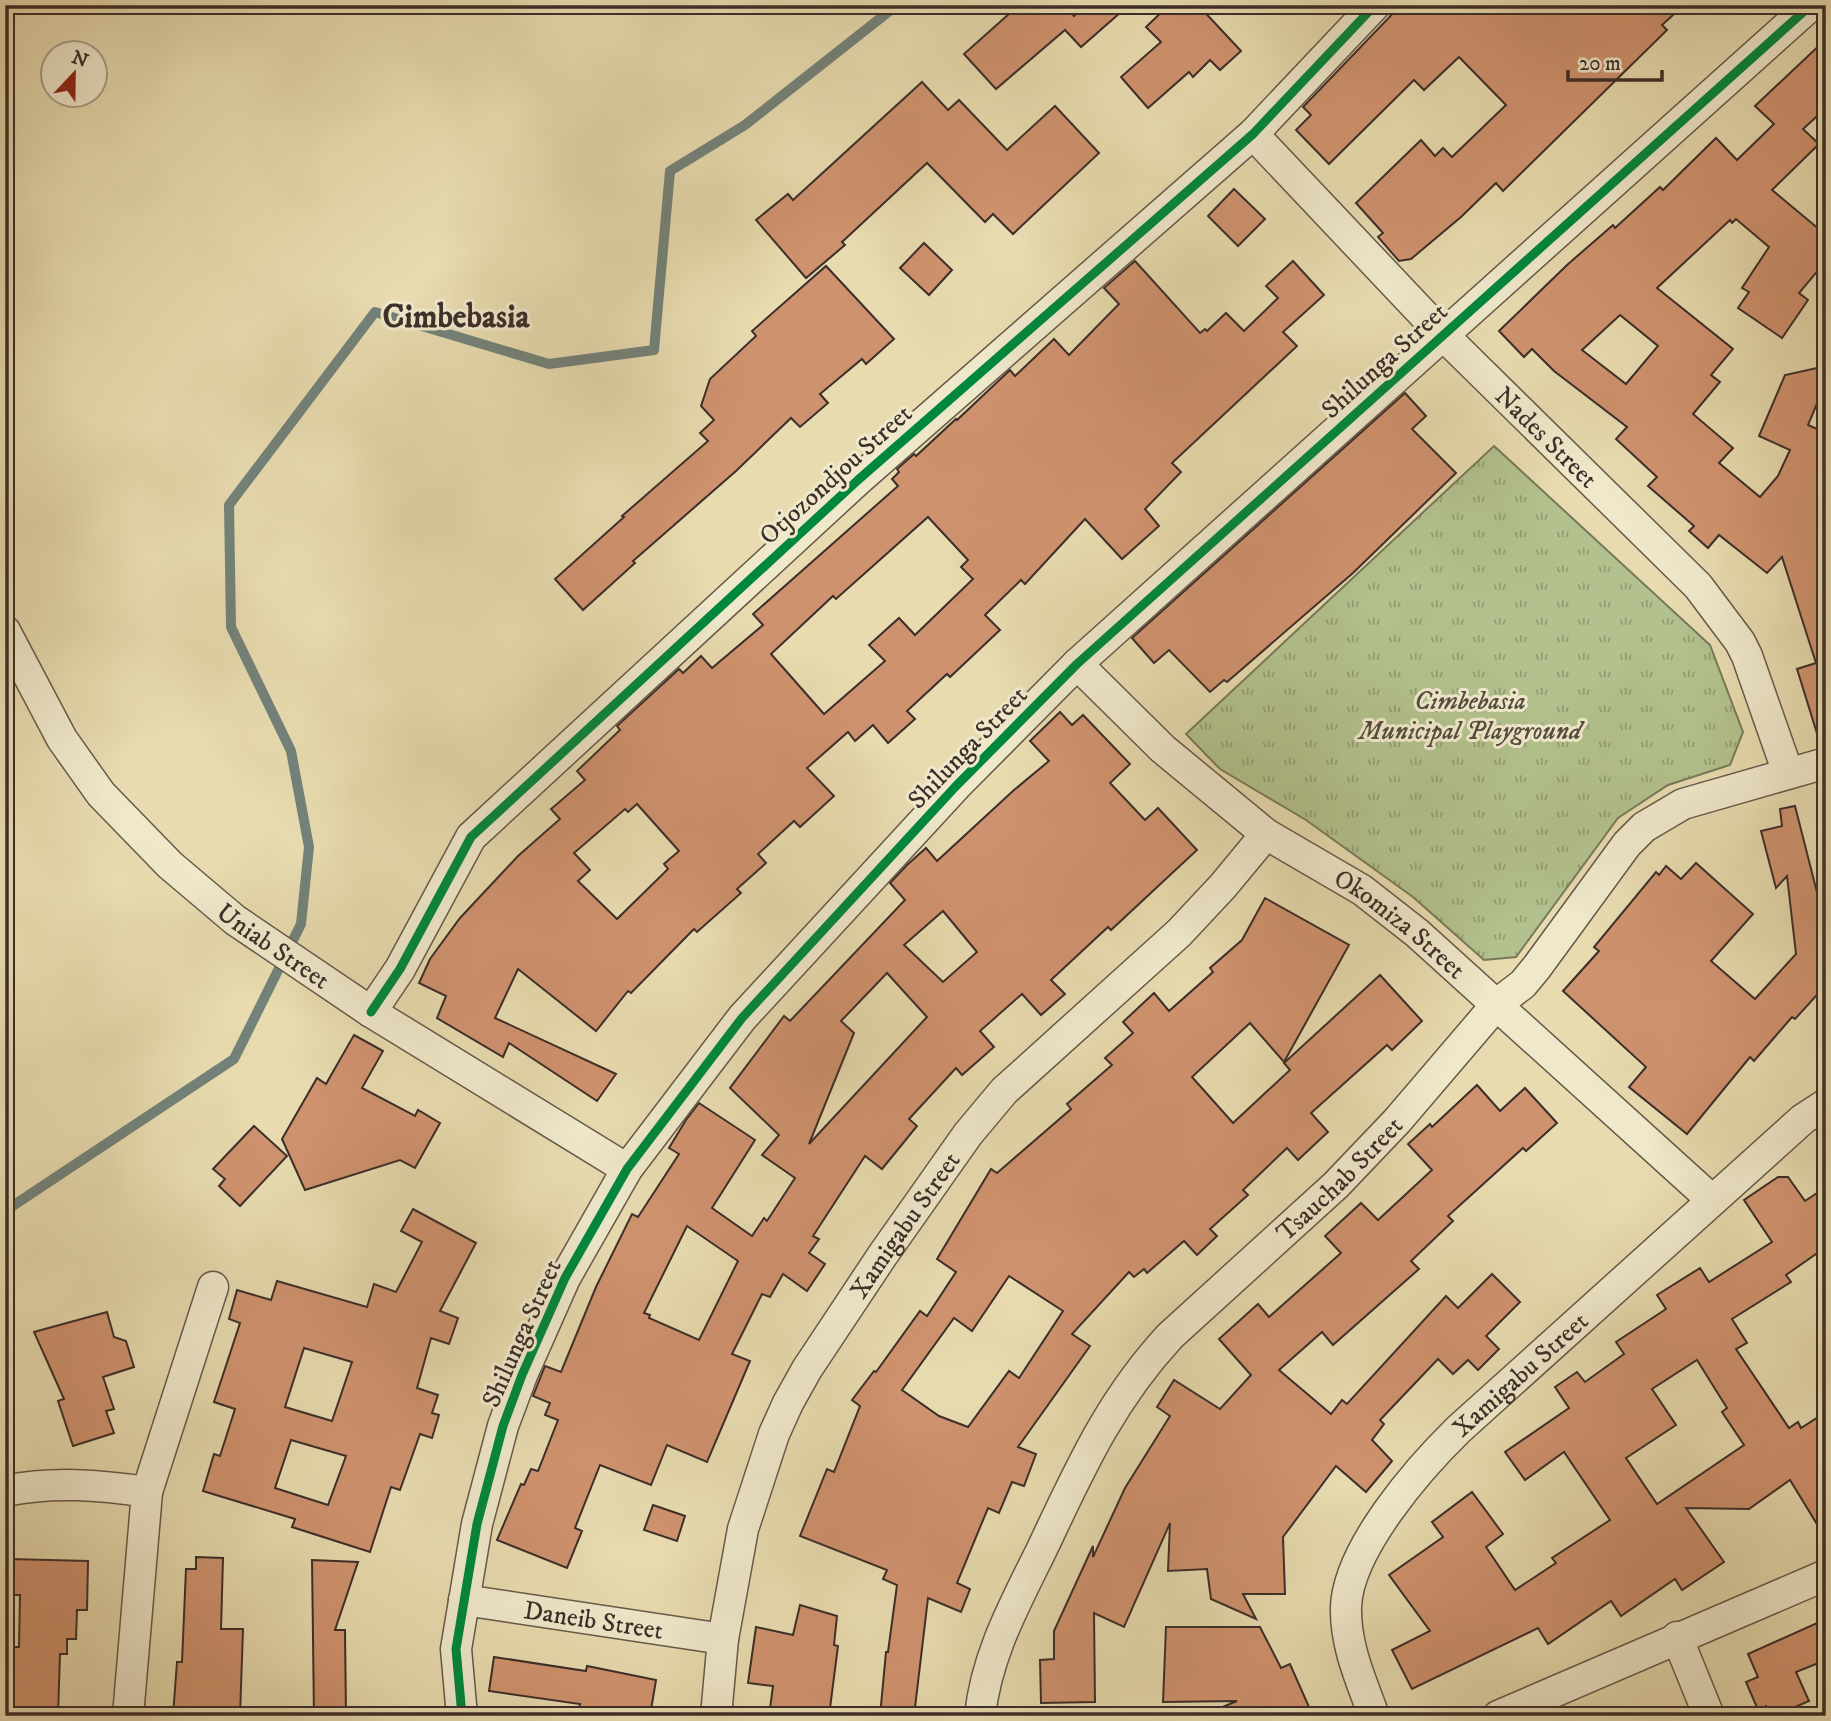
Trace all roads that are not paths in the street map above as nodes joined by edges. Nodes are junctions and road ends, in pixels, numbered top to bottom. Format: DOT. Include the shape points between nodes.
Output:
graph roads {
  1 [pos="1375,5"];
  2 [pos="1811,5"];
  3 [pos="1253,134"];
  4 [pos="1443,335"];
  5 [pos="5,631"];
  6 [pos="1077,664"];
  7 [pos="1826,763"];
  8 [pos="1788,773"];
  9 [pos="1266,834"];
  10 [pos="1497,1004"];
  11 [pos="371,1012"];
  12 [pos="1826,1104"];
  13 [pos="628,1169"];
  14 [pos="1712,1200"];
  15 [pos="213,1287"];
  16 [pos="5,1491"];
  17 [pos="147,1492"];
  18 [pos="1826,1575"];
  19 [pos="464,1600"];
  20 [pos="1677,1637"];
  21 [pos="723,1639"];
  22 [pos="128,1716"];
  23 [pos="461,1716"];
  24 [pos="716,1716"];
  25 [pos="980,1716"];
  26 [pos="1374,1716"];
  27 [pos="1498,1716"];
  28 [pos="1709,1716"];
  1 -- 3 [label="street, Otjozondjou Street"];
  2 -- 4 [label="street, Shilunga Street"];
  3 -- 4 [label="street, Nades Street"];
  3 -- 11 [label="street, Otjozondjou Street" via="858,480 471,837 400,969"];
  4 -- 6 [label="street, Shilunga Street"];
  4 -- 8 [label="street, Nades Street" via="1714,606 1747,656"];
  5 -- 11 [label="street, Uniab Street" via="62,738 102,794 170,865 235,920"];
  6 -- 9 [label="street, Okomiza Street" via="1163,750"];
  6 -- 13 [label="street, Shilunga Street" via="956,786 742,1018"];
  7 -- 8 [label="street, Tsauchab Street"];
  8 -- 10 [label="street, Tsauchab Street" via="1683,804 1644,827 1537,967"];
  9 -- 10 [label="street, Okomiza Street" via="1390,910"];
  9 -- 21 [label="street, Xamigabu Street" via="1179,933 1004,1091 882,1256 807,1369 775,1434 743,1529"];
  10 -- 14 [label="street, Okomiza Street"];
  10 -- 25 [label="street, Tsauchab Street" via="1344,1177 1170,1336 1134,1379 1084,1457 1013,1606 990,1662"];
  11 -- 13 [label="street, Uniab Street"];
  12 -- 14 [label="street, Xamigabu Street"];
  13 -- 19 [label="street, Shilunga Street" via="565,1278 522,1375 477,1524"];
  14 -- 26 [label="street, Xamigabu Street" via="1430,1458 1371,1539 1346,1604 1351,1653"];
  15 -- 17 [label="street"];
  16 -- 17 [label="street" via="69,1485"];
  17 -- 22 [label="street"];
  18 -- 20 [label="street"];
  19 -- 21 [label="street, Daneib Street"];
  19 -- 23 [label="street, Shilunga Street" via="456,1649"];
  20 -- 27 [label="street"];
  20 -- 28 [label="street"];
  21 -- 24 [label="street, Xamigabu Street"];
}
